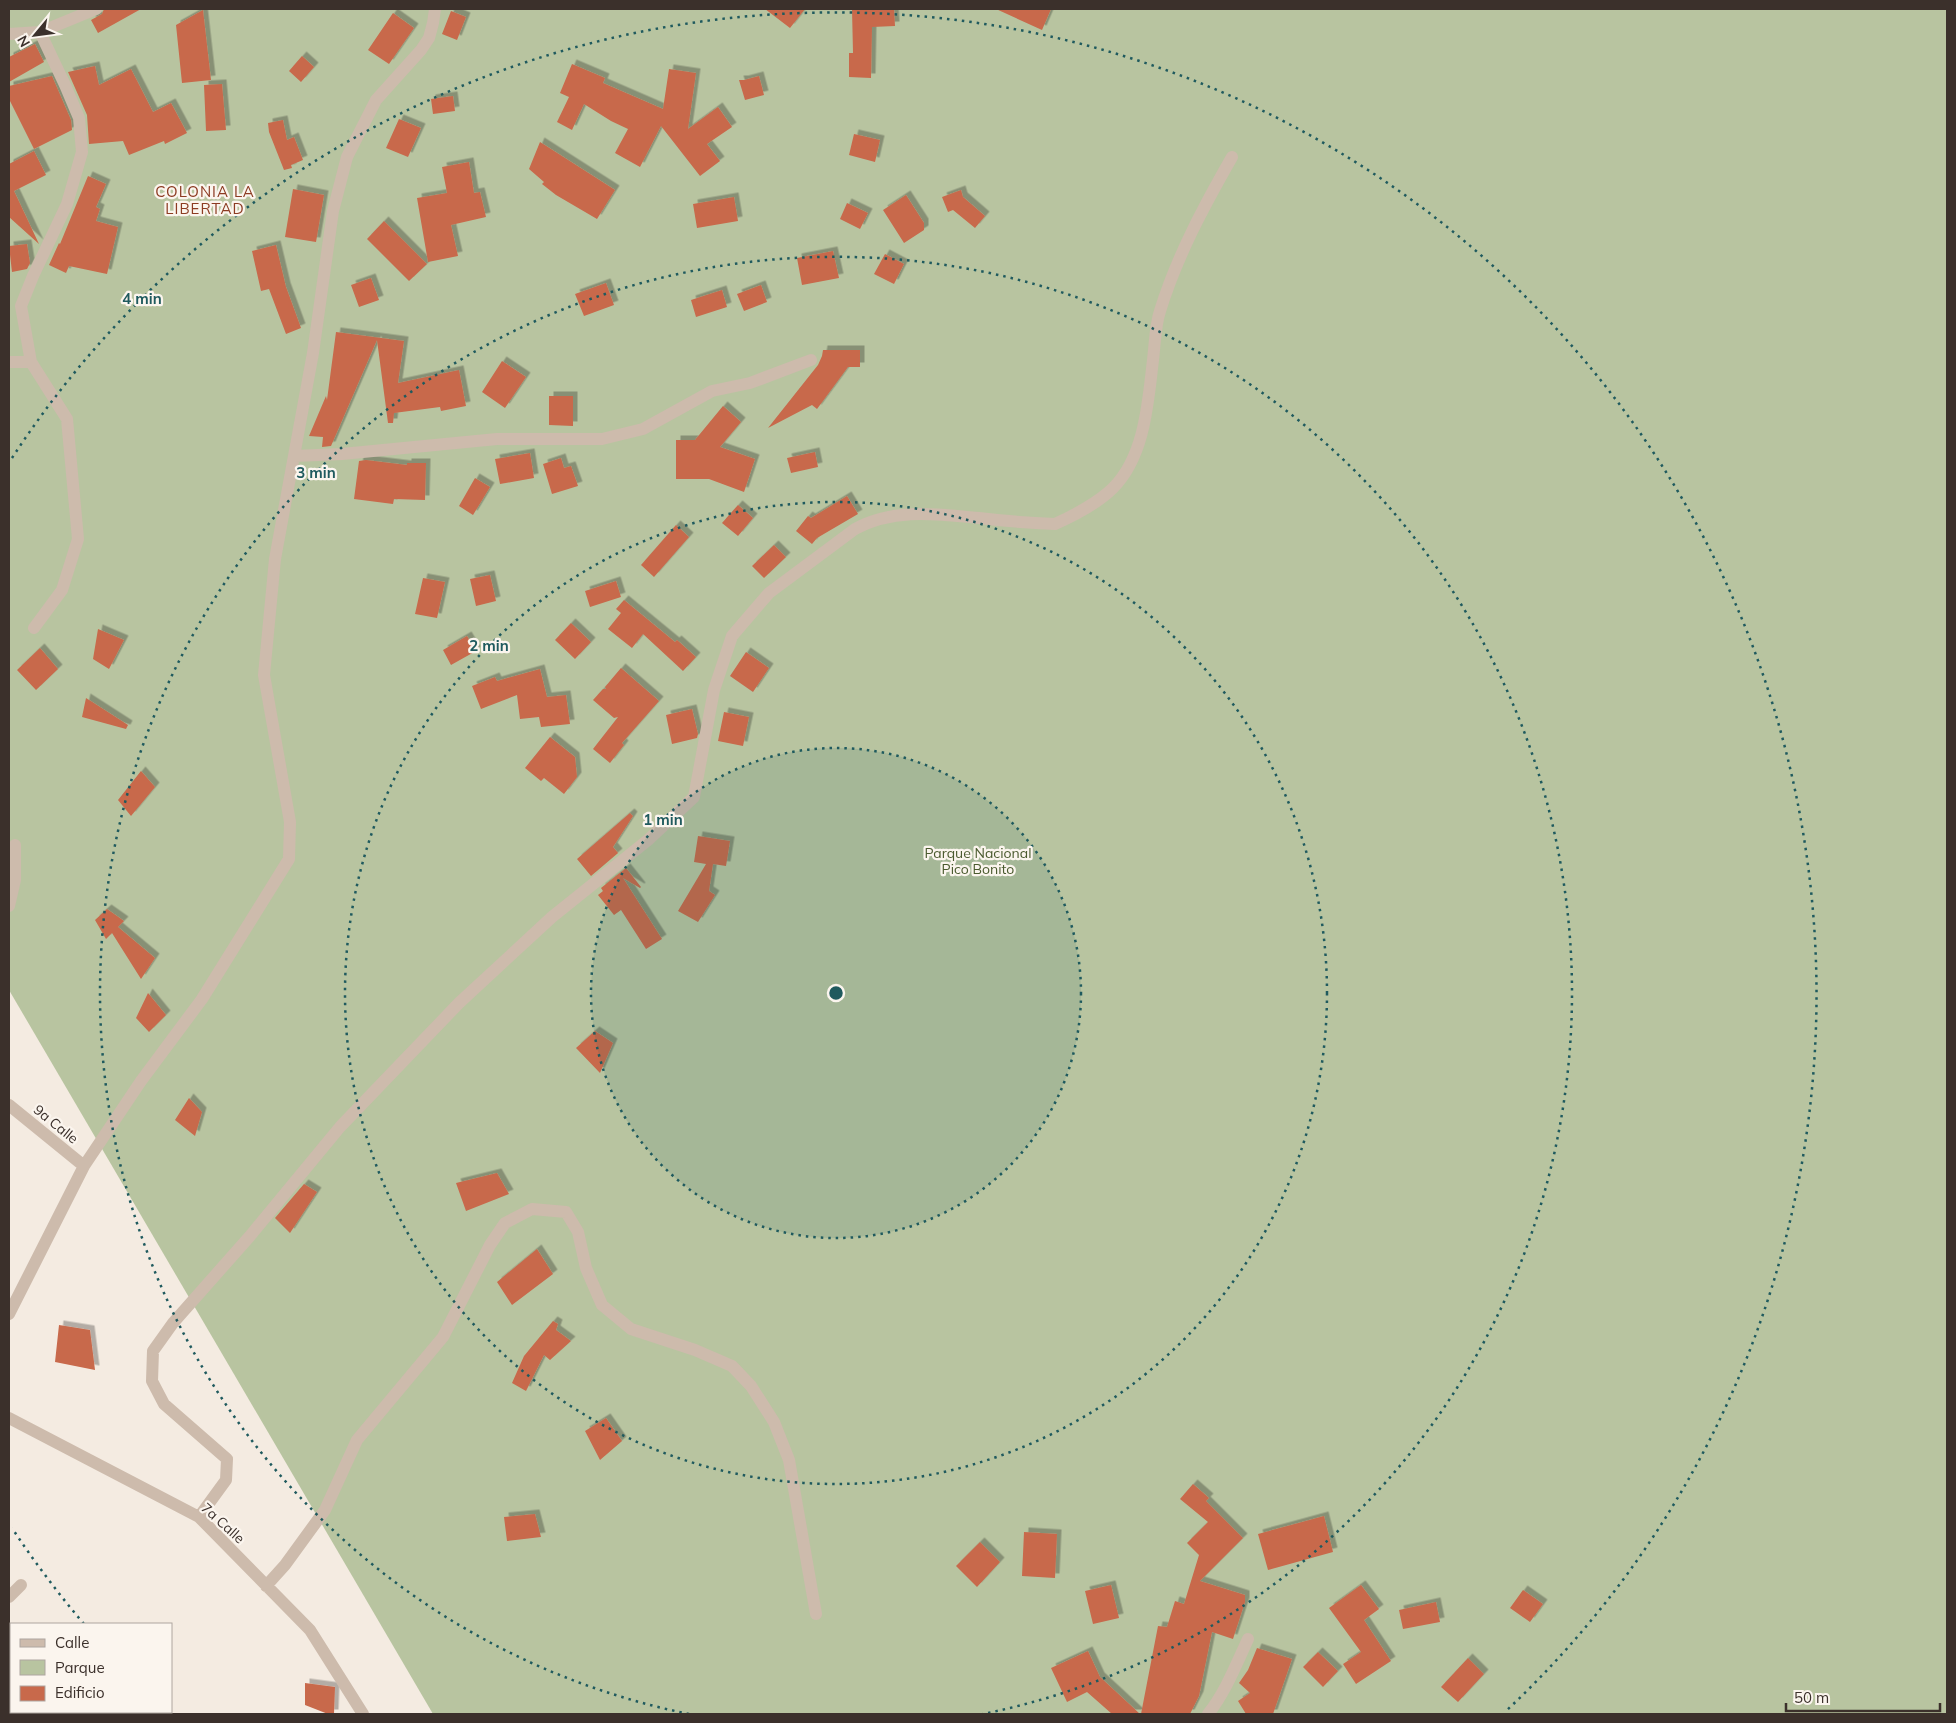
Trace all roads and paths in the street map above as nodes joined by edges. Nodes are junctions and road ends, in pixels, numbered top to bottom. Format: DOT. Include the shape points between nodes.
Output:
graph roads {
  1 [pos="96,9"];
  2 [pos="435,9"];
  3 [pos="40,32"];
  4 [pos="9,34"];
  5 [pos="1232,157"];
  6 [pos="812,360"];
  7 [pos="9,362"];
  8 [pos="31,362"];
  9 [pos="294,456"];
  10 [pos="34,628"];
  11 [pos="15,845"];
  12 [pos="9,906"];
  13 [pos="9,1105"];
  14 [pos="84,1166"];
  15 [pos="9,1314"];
  16 [pos="9,1418"];
  17 [pos="198,1517"];
  18 [pos="21,1585"];
  19 [pos="266,1586"];
  20 [pos="9,1597"];
  21 [pos="816,1614"];
  22 [pos="1248,1639"];
  23 [pos="363,1714"];
  24 [pos="1208,1714"];
  1 -- 3 [label="street"];
  2 -- 9 [label="street" via="429,38 376,100 347,158 333,211 313,353"];
  3 -- 4 [label="street"];
  3 -- 8 [label="street" via="79,118 82,152 67,204 21,306"];
  5 -- 17 [label="street" via="1207,201 1162,304 1142,429 1132,462 1113,488 1055,524 923,513 870,521 770,593 732,636 714,690 694,797 648,840 552,917 459,1003 340,1127 173,1323 153,1351 152,1381 164,1404 228,1459 226,1480"];
  6 -- 9 [label="street" via="750,383 712,390 643,429 602,439 497,440"];
  7 -- 8 [label="street"];
  8 -- 10 [label="street" via="67,419 78,539 62,590"];
  9 -- 14 [label="street" via="275,558 264,675 290,822 289,859 202,999"];
  11 -- 12 [label="street" via="15,880"];
  13 -- 14 [label="street, 9a Calle"];
  14 -- 15 [label="street"];
  16 -- 17 [label="street, 7a Calle"];
  17 -- 19 [label="street, 7a Calle"];
  18 -- 20 [label="street"];
  19 -- 21 [label="street" via="325,1510 357,1440 443,1337 505,1222 532,1210 566,1212 578,1232 586,1268 602,1305 631,1329 732,1366 751,1386 774,1422 789,1460"];
  19 -- 23 [label="street, 7a Calle" via="310,1630"];
  22 -- 24 [label="street"];
}
